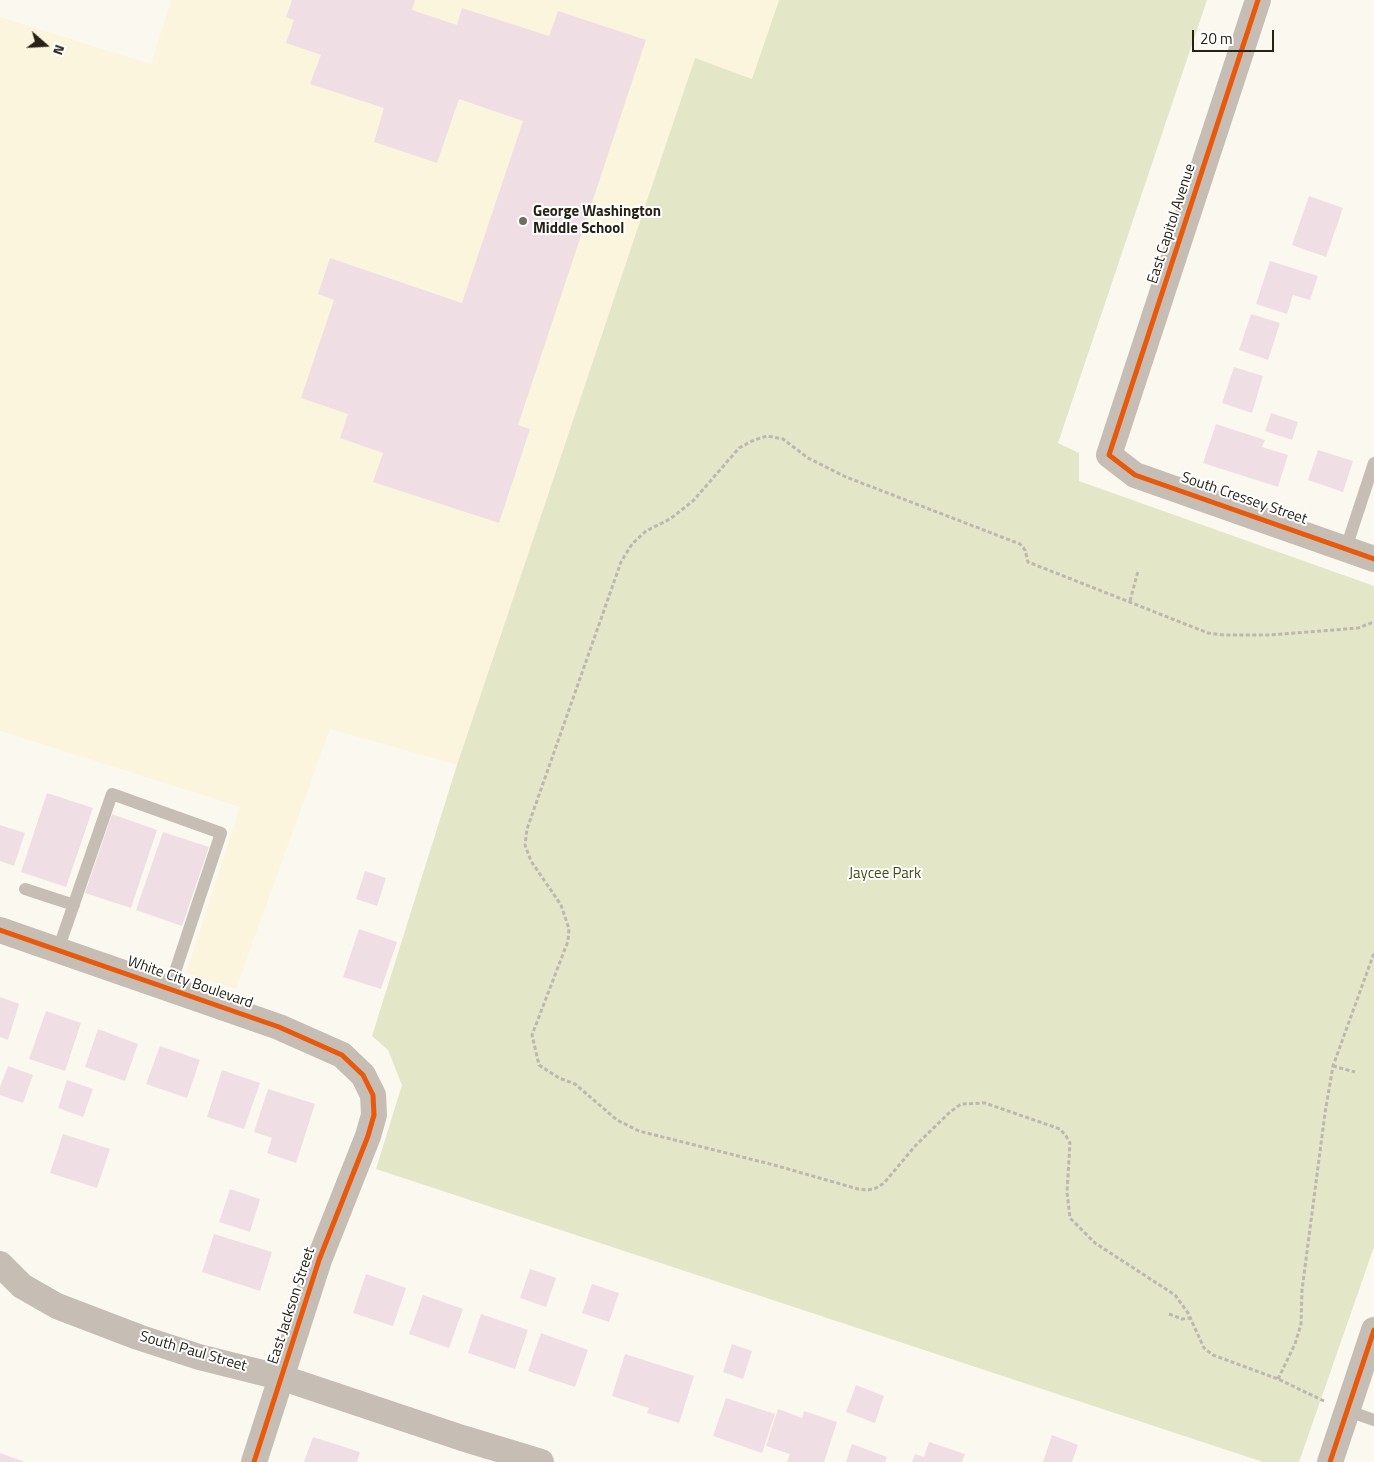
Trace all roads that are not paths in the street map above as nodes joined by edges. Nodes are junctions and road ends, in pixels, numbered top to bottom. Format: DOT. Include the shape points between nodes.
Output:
graph roads {
  1 [pos="1258,0"];
  2 [pos="1109,455"];
  3 [pos="1374,463"];
  4 [pos="1346,548"];
  5 [pos="1374,559"];
  6 [pos="24,889"];
  7 [pos="74,905"];
  8 [pos="0,930"];
  9 [pos="58,950"];
  10 [pos="169,990"];
  11 [pos="364,1074"];
  12 [pos="0,1264"];
  13 [pos="1374,1330"];
  14 [pos="283,1378"];
  15 [pos="1346,1410"];
  16 [pos="1374,1420"];
  17 [pos="254,1462"];
  18 [pos="541,1462"];
  19 [pos="1330,1462"];
  1 -- 2 [label="street, East Capitol Avenue"];
  2 -- 4 [label="street, South Cressey Street" via="1135,475"];
  3 -- 4 [label="lane"];
  4 -- 5 [label="street, South Cressey Street"];
  6 -- 7 [label="lane"];
  7 -- 9 [label="lane"];
  7 -- 10 [label="lane" via="112,794 221,833"];
  8 -- 9 [label="street, White City Boulevard"];
  9 -- 10 [label="street, White City Boulevard"];
  10 -- 11 [label="street, White City Boulevard" via="312,1041 342,1055"];
  11 -- 14 [label="street, East Jackson Street" via="373,1095 374,1115 319,1260"];
  12 -- 14 [label="street, South Paul Street" via="22,1286 57,1306 138,1338"];
  13 -- 15 [label="street"];
  14 -- 17 [label="street, East Jackson Street"];
  14 -- 18 [label="street, South Paul Street"];
  15 -- 16 [label="lane"];
  15 -- 19 [label="street"];
}
